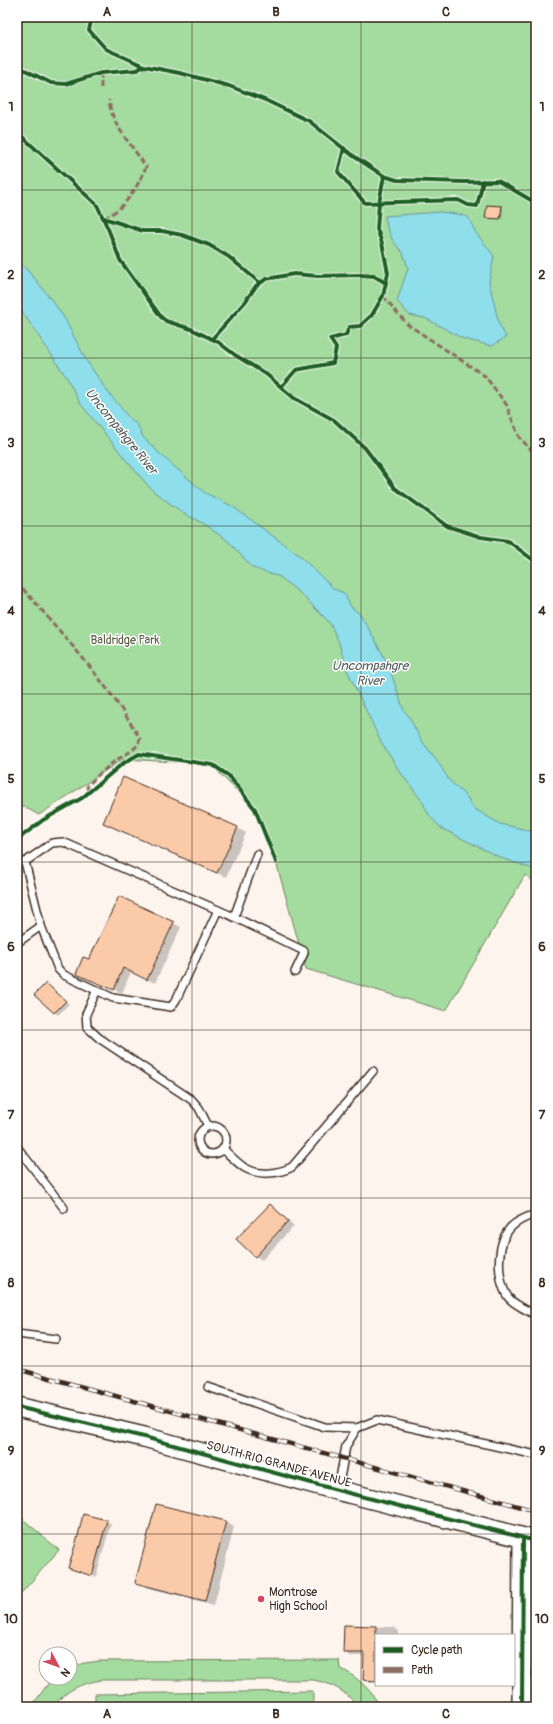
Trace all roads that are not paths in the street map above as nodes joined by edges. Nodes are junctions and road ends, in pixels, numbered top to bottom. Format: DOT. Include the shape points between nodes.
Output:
graph roads {
  1 [pos="257,854"];
  2 [pos="17,862"];
  3 [pos="25,862"];
  4 [pos="218,910"];
  5 [pos="234,917"];
  6 [pos="41,926"];
  7 [pos="17,943"];
  8 [pos="295,972"];
  9 [pos="97,990"];
  10 [pos="373,1071"];
  11 [pos="208,1126"];
  12 [pos="17,1147"];
  13 [pos="223,1149"];
  14 [pos="64,1208"];
  15 [pos="536,1214"];
  16 [pos="536,1315"];
  17 [pos="17,1334"];
  18 [pos="56,1339"];
  19 [pos="208,1387"];
  20 [pos="17,1407"];
  21 [pos="357,1428"];
  22 [pos="536,1455"];
  23 [pos="337,1490"];
  24 [pos="530,1539"];
  25 [pos="522,1707"];
  1 -- 5 [label="lane"];
  2 -- 3 [label="lane"];
  3 -- 4 [label="lane" via="52,843 63,842"];
  3 -- 6 [label="lane"];
  4 -- 5 [label="lane"];
  4 -- 9 [label="lane" via="171,1007 112,998"];
  5 -- 8 [label="lane" via="304,951"];
  6 -- 7 [label="lane"];
  6 -- 9 [label="lane" via="58,969 64,975"];
  9 -- 11 [label="lane" via="86,1014 87,1027 99,1038 192,1100"];
  10 -- 13 [label="lane" via="287,1170 260,1172 246,1168"];
  11 -- 13 [label="lane" via="217,1126 224,1132 226,1140"];
  11 -- 13 [label="lane" via="199,1136 202,1149 210,1154"];
  12 -- 14 [label="lane"];
  15 -- 16 [label="lane" via="515,1223 509,1230 498,1256 502,1285 508,1297"];
  17 -- 18 [label="lane"];
  19 -- 21 [label="lane" via="325,1426"];
  20 -- 23 [label="street, SOUTH RIO GRANDE AVENUE" via="144,1437"];
  21 -- 22 [label="lane" via="376,1420"];
  21 -- 23 [label="lane" via="346,1446"];
  23 -- 24 [label="street, SOUTH RIO GRANDE AVENUE"];
  24 -- 25 [label="street"];
}
